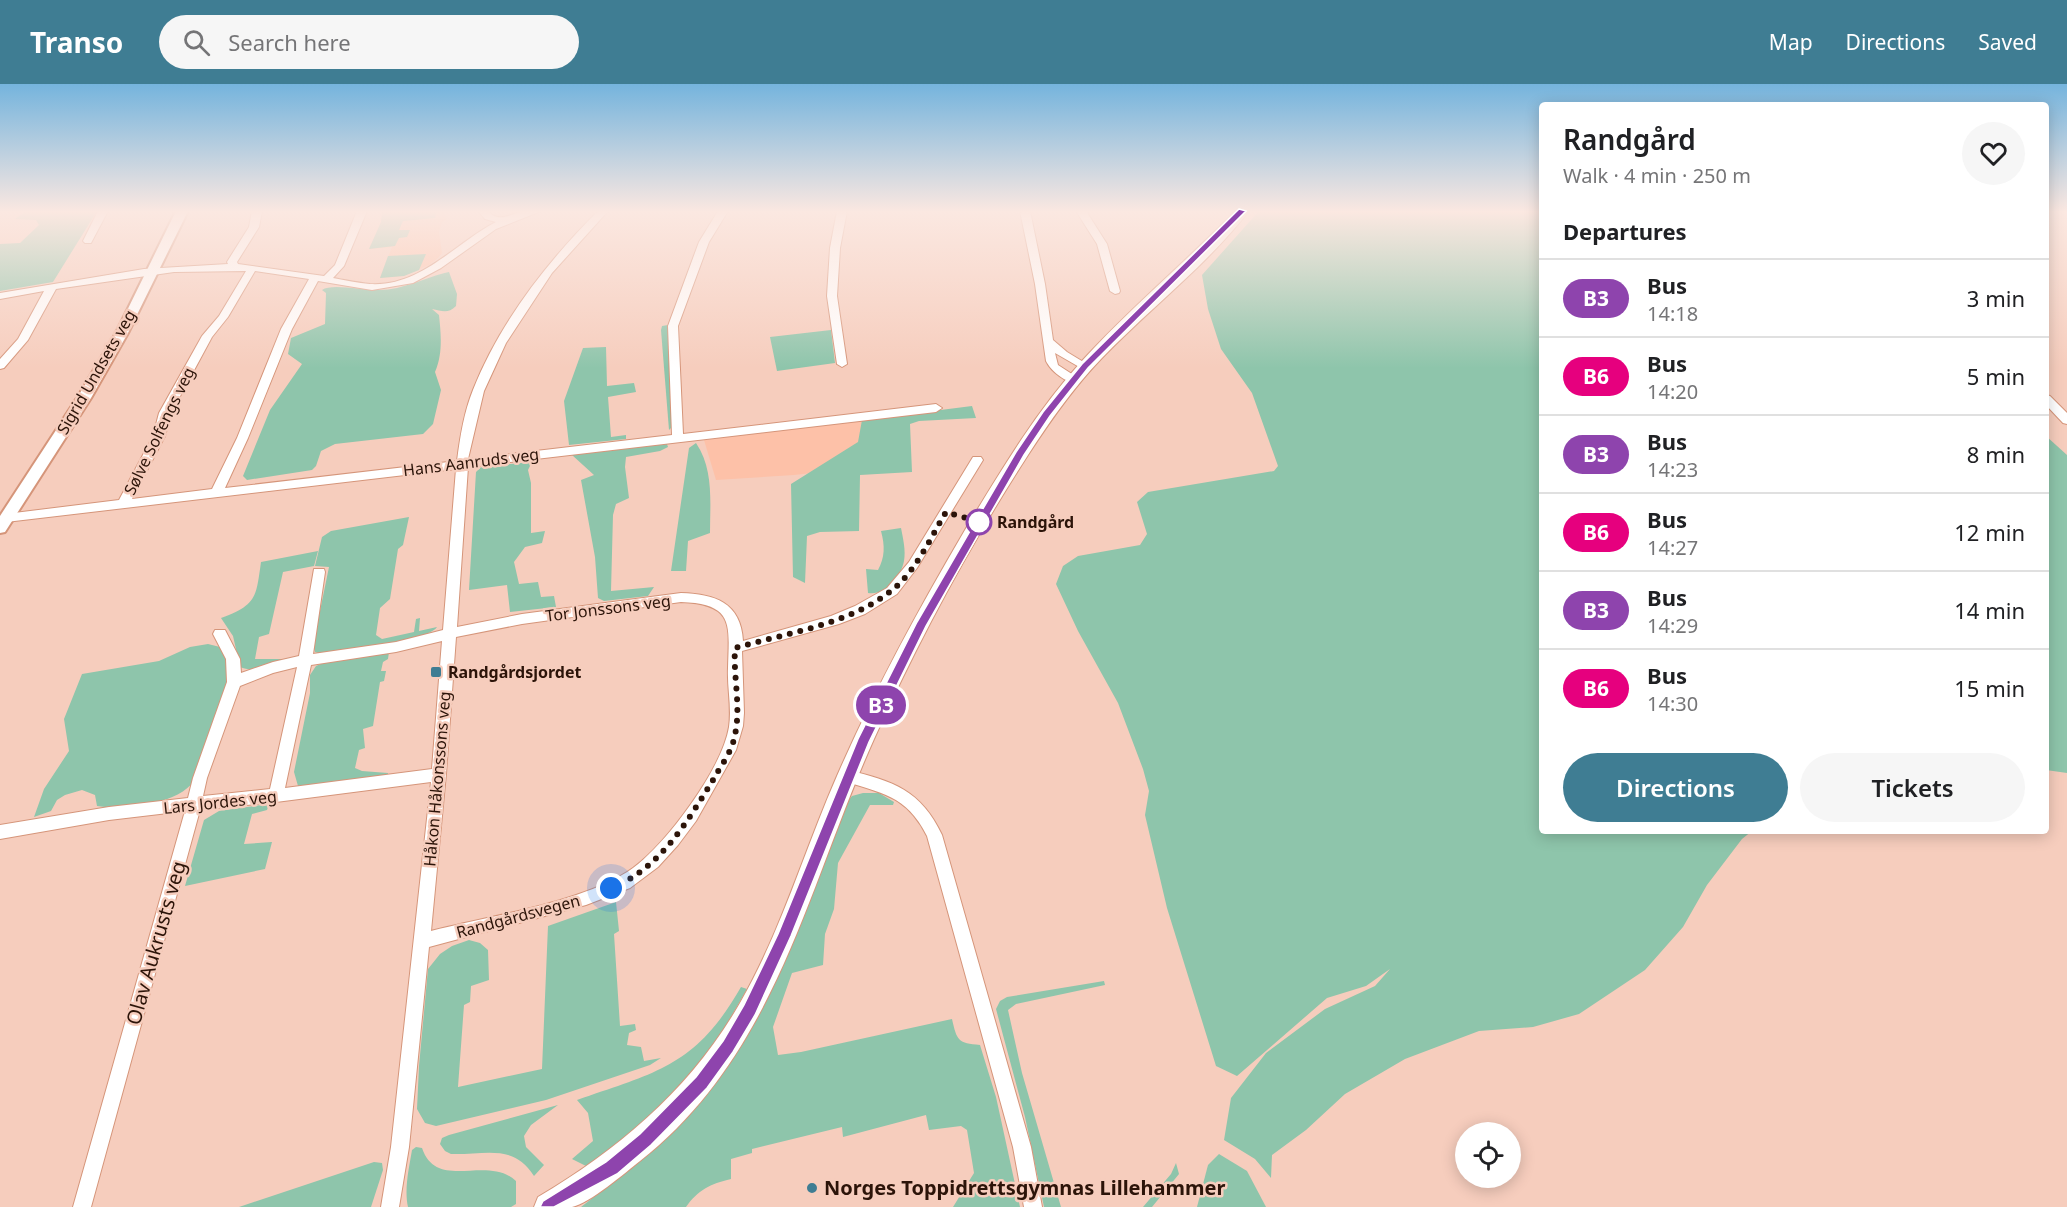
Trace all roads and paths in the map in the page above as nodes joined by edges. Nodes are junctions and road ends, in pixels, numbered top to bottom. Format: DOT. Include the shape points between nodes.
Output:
graph roads {
  1 [pos="156,263"];
  2 [pos="233,263"];
  3 [pos="339,263"];
  4 [pos="444,263"];
  5 [pos="556,263"];
  6 [pos="696,263"];
  7 [pos="834,263"];
  8 [pos="1036,263"];
  9 [pos="1107,263"];
  10 [pos="1190,263"];
  11 [pos="234,267"];
  12 [pos="252,269"];
  13 [pos="153,270"];
  14 [pos="320,279"];
  15 [pos="52,286"];
  16 [pos="1115,291"];
  17 [pos="0,296"];
  18 [pos="1048,340"];
  19 [pos="842,364"];
  20 [pos="0,366"];
  21 [pos="1080,373"];
  22 [pos="2049,402"];
  23 [pos="936,408"];
  24 [pos="2067,420"];
  25 [pos="678,439"];
  26 [pos="977,460"];
  27 [pos="462,463"];
  28 [pos="217,492"];
  29 [pos="124,503"];
  30 [pos="3,523"];
  31 [pos="318,572"];
  32 [pos="219,634"];
  33 [pos="449,634"];
  34 [pos="735,648"];
  35 [pos="305,661"];
  36 [pos="234,682"];
  37 [pos="439,774"];
  38 [pos="847,776"];
  39 [pos="276,796"];
  40 [pos="195,804"];
  41 [pos="0,832"];
  42 [pos="421,941"];
  43 [pos="82,1207"];
  44 [pos="390,1207"];
  45 [pos="549,1207"];
  46 [pos="1033,1207"];
  1 -- 13 [label="street, Sigrid Undsets veg"];
  2 -- 11 [label="street"];
  3 -- 14 [label="street"];
  4 -- 14 [label="street" via="411,280 372,287"];
  5 -- 27 [label="street, Håkon Håkonssons veg" via="492,360 466,431"];
  6 -- 25 [label="street" via="673,326"];
  7 -- 19 [label="street" via="832,296"];
  8 -- 18 [label="street"];
  9 -- 16 [label="street"];
  10 -- 21 [label="main road"];
  11 -- 12 [label="street"];
  11 -- 13 [label="street"];
  12 -- 14 [label="street"];
  12 -- 29 [label="street, Sølve Solfengs veg" via="186,374"];
  13 -- 15 [label="street"];
  13 -- 30 [label="street, Sigrid Undsets veg" via="84,398"];
  14 -- 28 [label="street" via="305,293 282,340"];
  15 -- 17 [label="street"];
  15 -- 20 [label="street" via="23,340"];
  18 -- 21 [label="street"];
  18 -- 21 [label="street" via="1054,368"];
  21 -- 38 [label="main road" via="1029,439 969,540 921,625"];
  22 -- 24 [label="street"];
  23 -- 25 [label="street, Hans Aanruds veg"];
  25 -- 27 [label="street, Hans Aanruds veg"];
  26 -- 34 [label="street" via="913,565 892,591 834,620"];
  27 -- 28 [label="street, Hans Aanruds veg"];
  27 -- 33 [label="street, Håkon Håkonssons veg"];
  28 -- 29 [label="street, Hans Aanruds veg"];
  29 -- 30 [label="street, Hans Aanruds veg"];
  31 -- 35 [label="street"];
  32 -- 36 [label="street, Olav Aukrusts veg" via="233,659"];
  33 -- 34 [label="street, Tor Jonssons veg" via="590,609 699,598 718,605 729,616 737,628"];
  33 -- 35 [label="street"];
  33 -- 37 [label="street, Håkon Håkonssons veg"];
  34 -- 42 [label="street, Randgårdsvegen" via="738,715 734,741 696,807 665,850 627,882 596,894 560,907"];
  35 -- 36 [label="street" via="250,674"];
  35 -- 39 [label="street"];
  36 -- 40 [label="street, Olav Aukrusts veg" via="200,778"];
  37 -- 39 [label="street, Lars Jordes veg"];
  37 -- 42 [label="street, Håkon Håkonssons veg"];
  38 -- 45 [label="main road" via="784,936 750,1010 728,1046 701,1082 646,1140 612,1168"];
  38 -- 46 [label="street" via="896,790 927,818 1022,1147"];
  39 -- 40 [label="street, Lars Jordes veg"];
  40 -- 41 [label="street, Lars Jordes veg" via="102,814"];
  40 -- 43 [label="street, Olav Aukrusts veg"];
  42 -- 44 [label="street, Håkon Håkonssons veg"];
}
